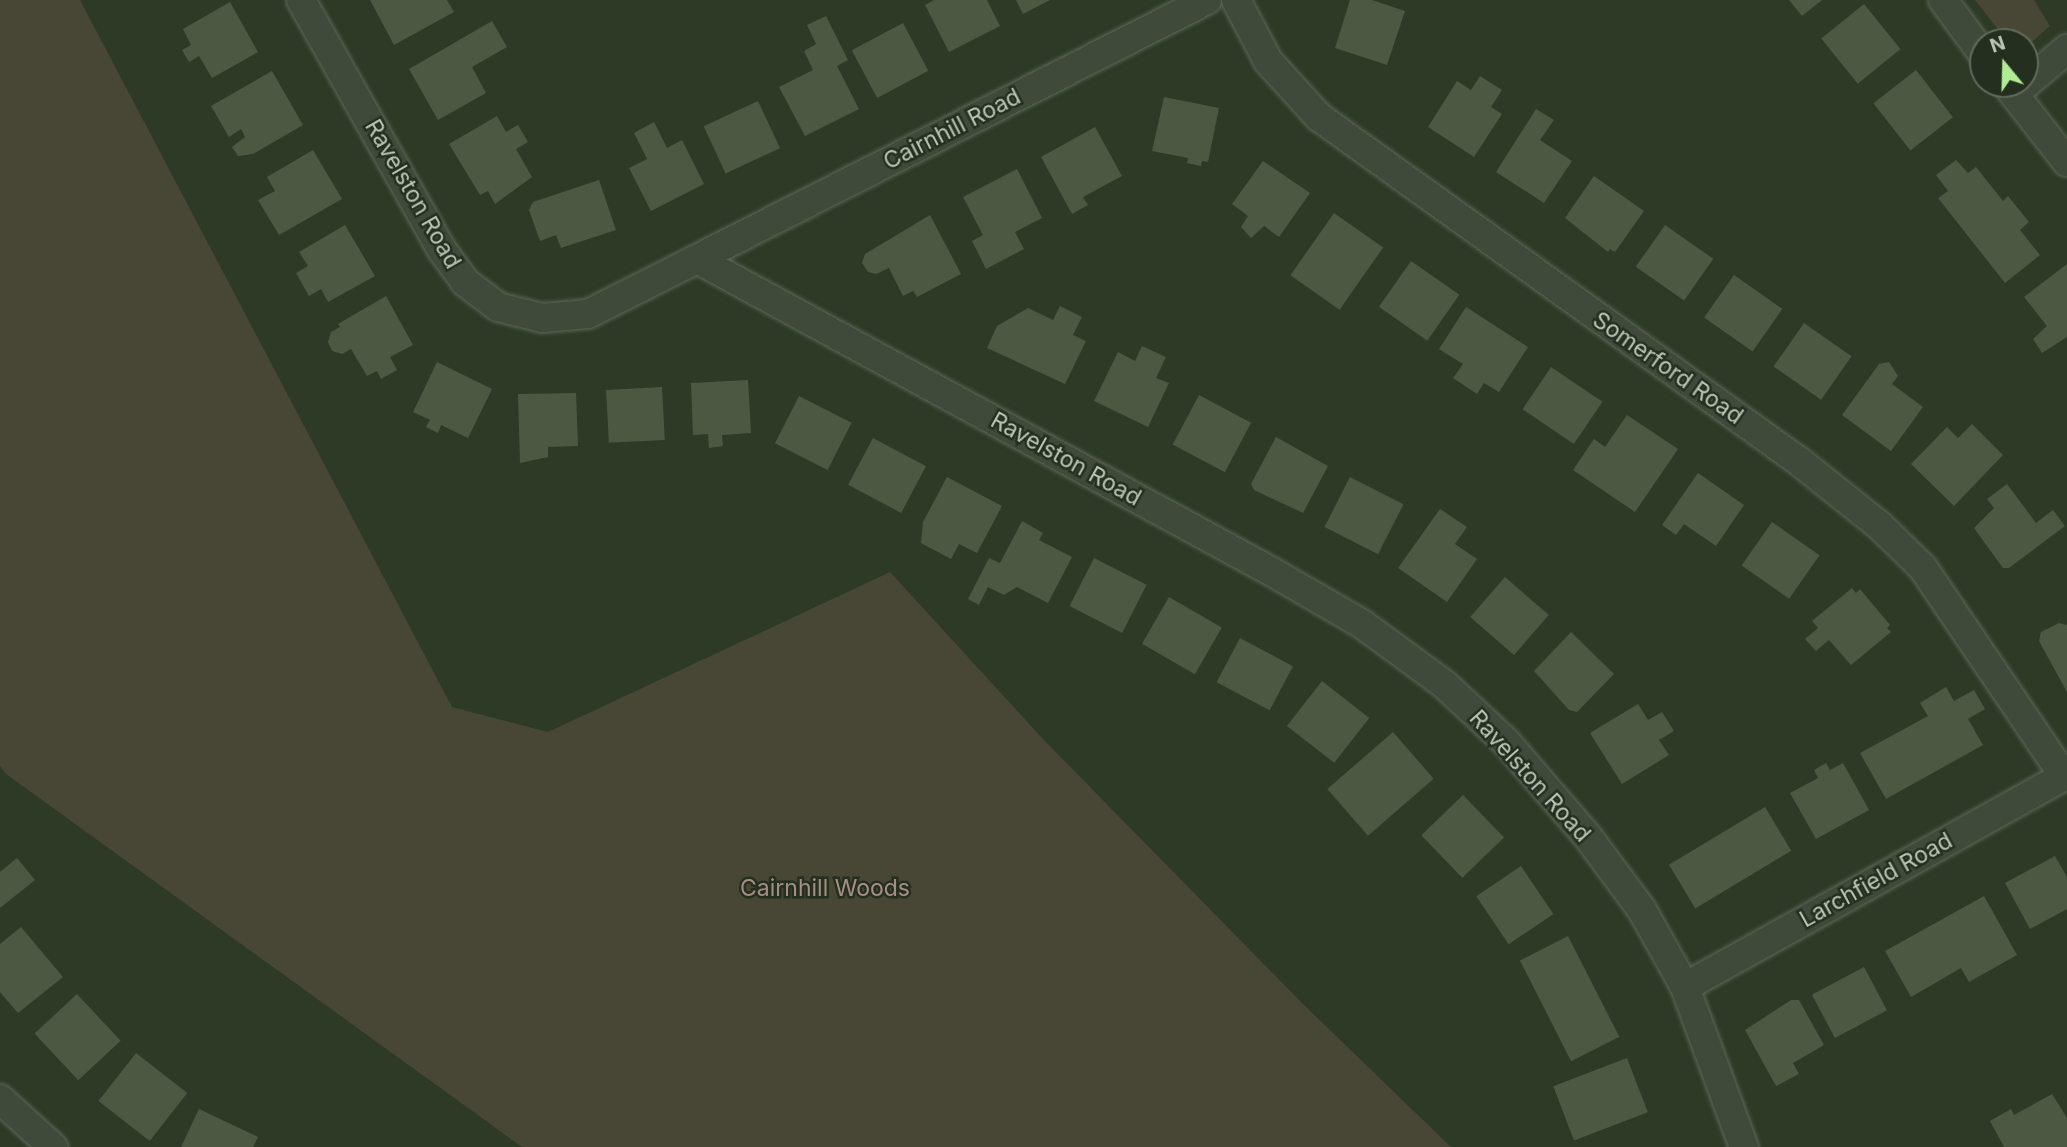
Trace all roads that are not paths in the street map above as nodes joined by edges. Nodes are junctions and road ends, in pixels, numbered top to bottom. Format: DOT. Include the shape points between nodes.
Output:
graph roads {
  1 [pos="301,0"];
  2 [pos="1207,0"];
  3 [pos="1237,0"];
  4 [pos="1943,0"];
  5 [pos="1969,35"];
  6 [pos="2067,49"];
  7 [pos="2039,69"];
  8 [pos="2017,98"];
  9 [pos="2067,162"];
  10 [pos="697,259"];
  11 [pos="2065,775"];
  12 [pos="1685,987"];
  13 [pos="0,1099"];
  14 [pos="53,1147"];
  15 [pos="1744,1147"];
  1 -- 10 [label="street, Ravelston Road" via="442,250 466,282 498,307 542,318 588,314"];
  2 -- 10 [label="street, Cairnhill Road"];
  3 -- 11 [label="street, Somerford Road" via="1268,61 1319,117 1800,462 1879,524 1931,578"];
  4 -- 5 [label="street"];
  6 -- 7 [label="street"];
  8 -- 9 [label="street"];
  10 -- 12 [label="street, Ravelston Road" via="1274,573 1362,624 1444,684 1506,742 1588,837 1642,910"];
  11 -- 12 [label="street, Larchfield Road"];
  12 -- 15 [label="street, Ravelston Road"];
  13 -- 14 [label="street"];
}
